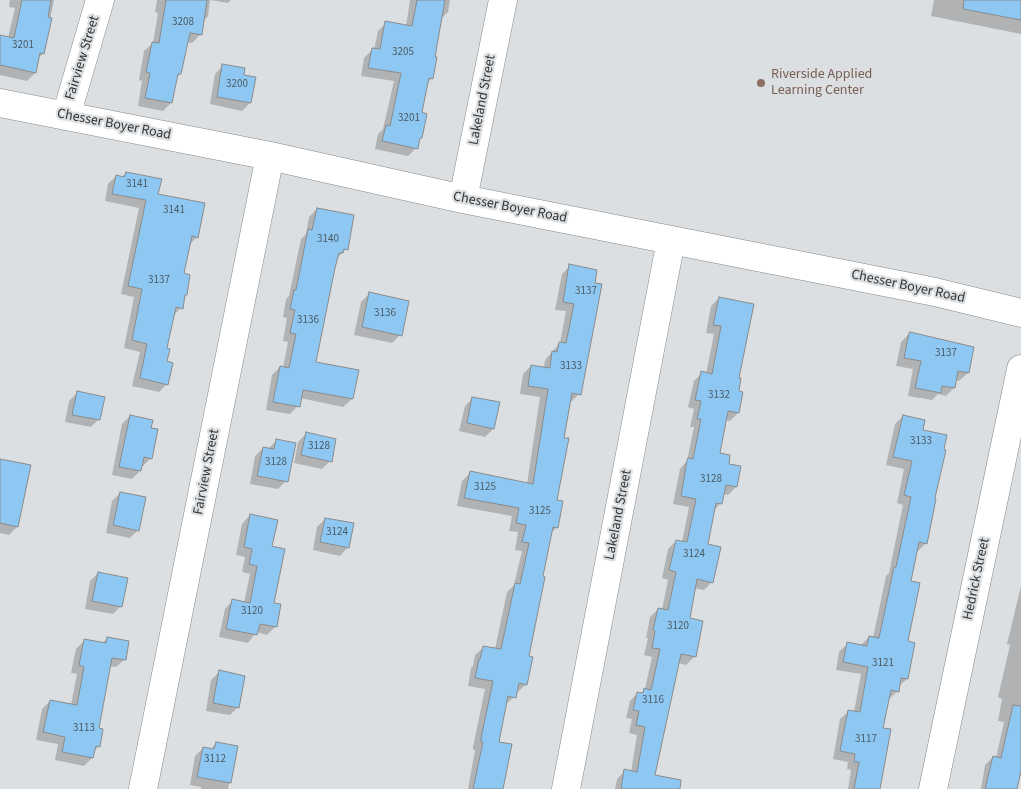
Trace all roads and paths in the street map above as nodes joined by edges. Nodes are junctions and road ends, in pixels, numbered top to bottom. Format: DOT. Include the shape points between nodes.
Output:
graph roads {
  1 [pos="100,0"];
  2 [pos="503,0"];
  3 [pos="0,103"];
  4 [pos="66,116"];
  5 [pos="270,156"];
  6 [pos="463,199"];
  7 [pos="671,240"];
  8 [pos="1021,313"];
  9 [pos="1021,370"];
  10 [pos="143,789"];
  11 [pos="566,789"];
  12 [pos="934,789"];
  1 -- 4 [label="street, Fairview Street"];
  2 -- 6 [label="street, Lakeland Street"];
  3 -- 4 [label="street, Chesser Boyer Road"];
  4 -- 5 [label="street, Chesser Boyer Road"];
  5 -- 6 [label="street, Chesser Boyer Road"];
  5 -- 10 [label="street, Fairview Street"];
  6 -- 7 [label="street, Chesser Boyer Road"];
  7 -- 8 [label="street, Chesser Boyer Road" via="935,292"];
  7 -- 11 [label="street, Lakeland Street"];
  9 -- 12 [label="street, Hedrick Street"];
}
